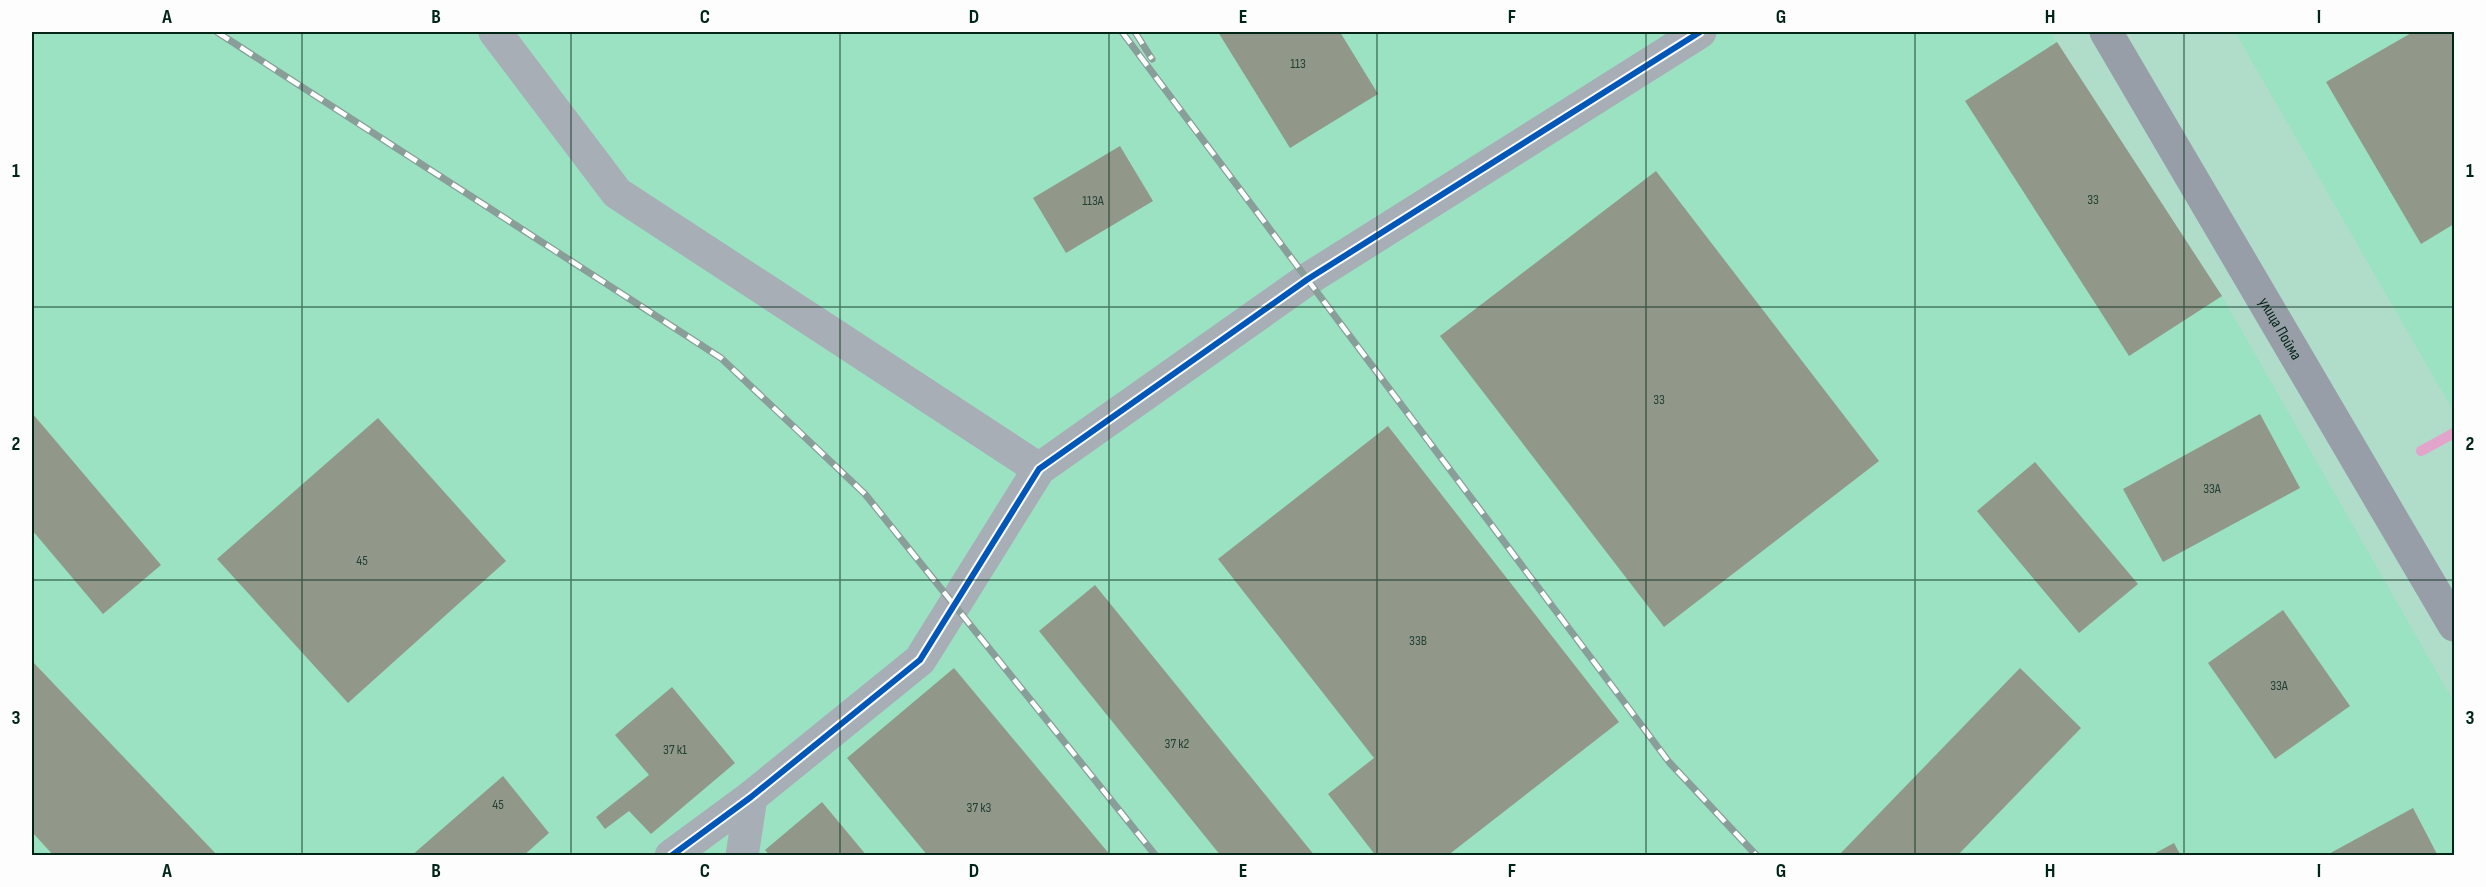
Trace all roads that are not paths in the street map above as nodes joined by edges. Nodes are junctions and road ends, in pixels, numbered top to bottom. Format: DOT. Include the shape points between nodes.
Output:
graph roads {
  1 [pos="495,32"];
  2 [pos="1700,32"];
  3 [pos="2106,32"];
  4 [pos="1039,469"];
  5 [pos="2454,625"];
  6 [pos="751,797"];
  7 [pos="671,855"];
  8 [pos="742,855"];
  1 -- 4 [label="street" via="617,194"];
  2 -- 4 [label="street" via="1308,279"];
  3 -- 5 [label="main road, улица Пойма"];
  4 -- 6 [label="street" via="920,660"];
  6 -- 7 [label="street"];
  6 -- 8 [label="street"];
}
